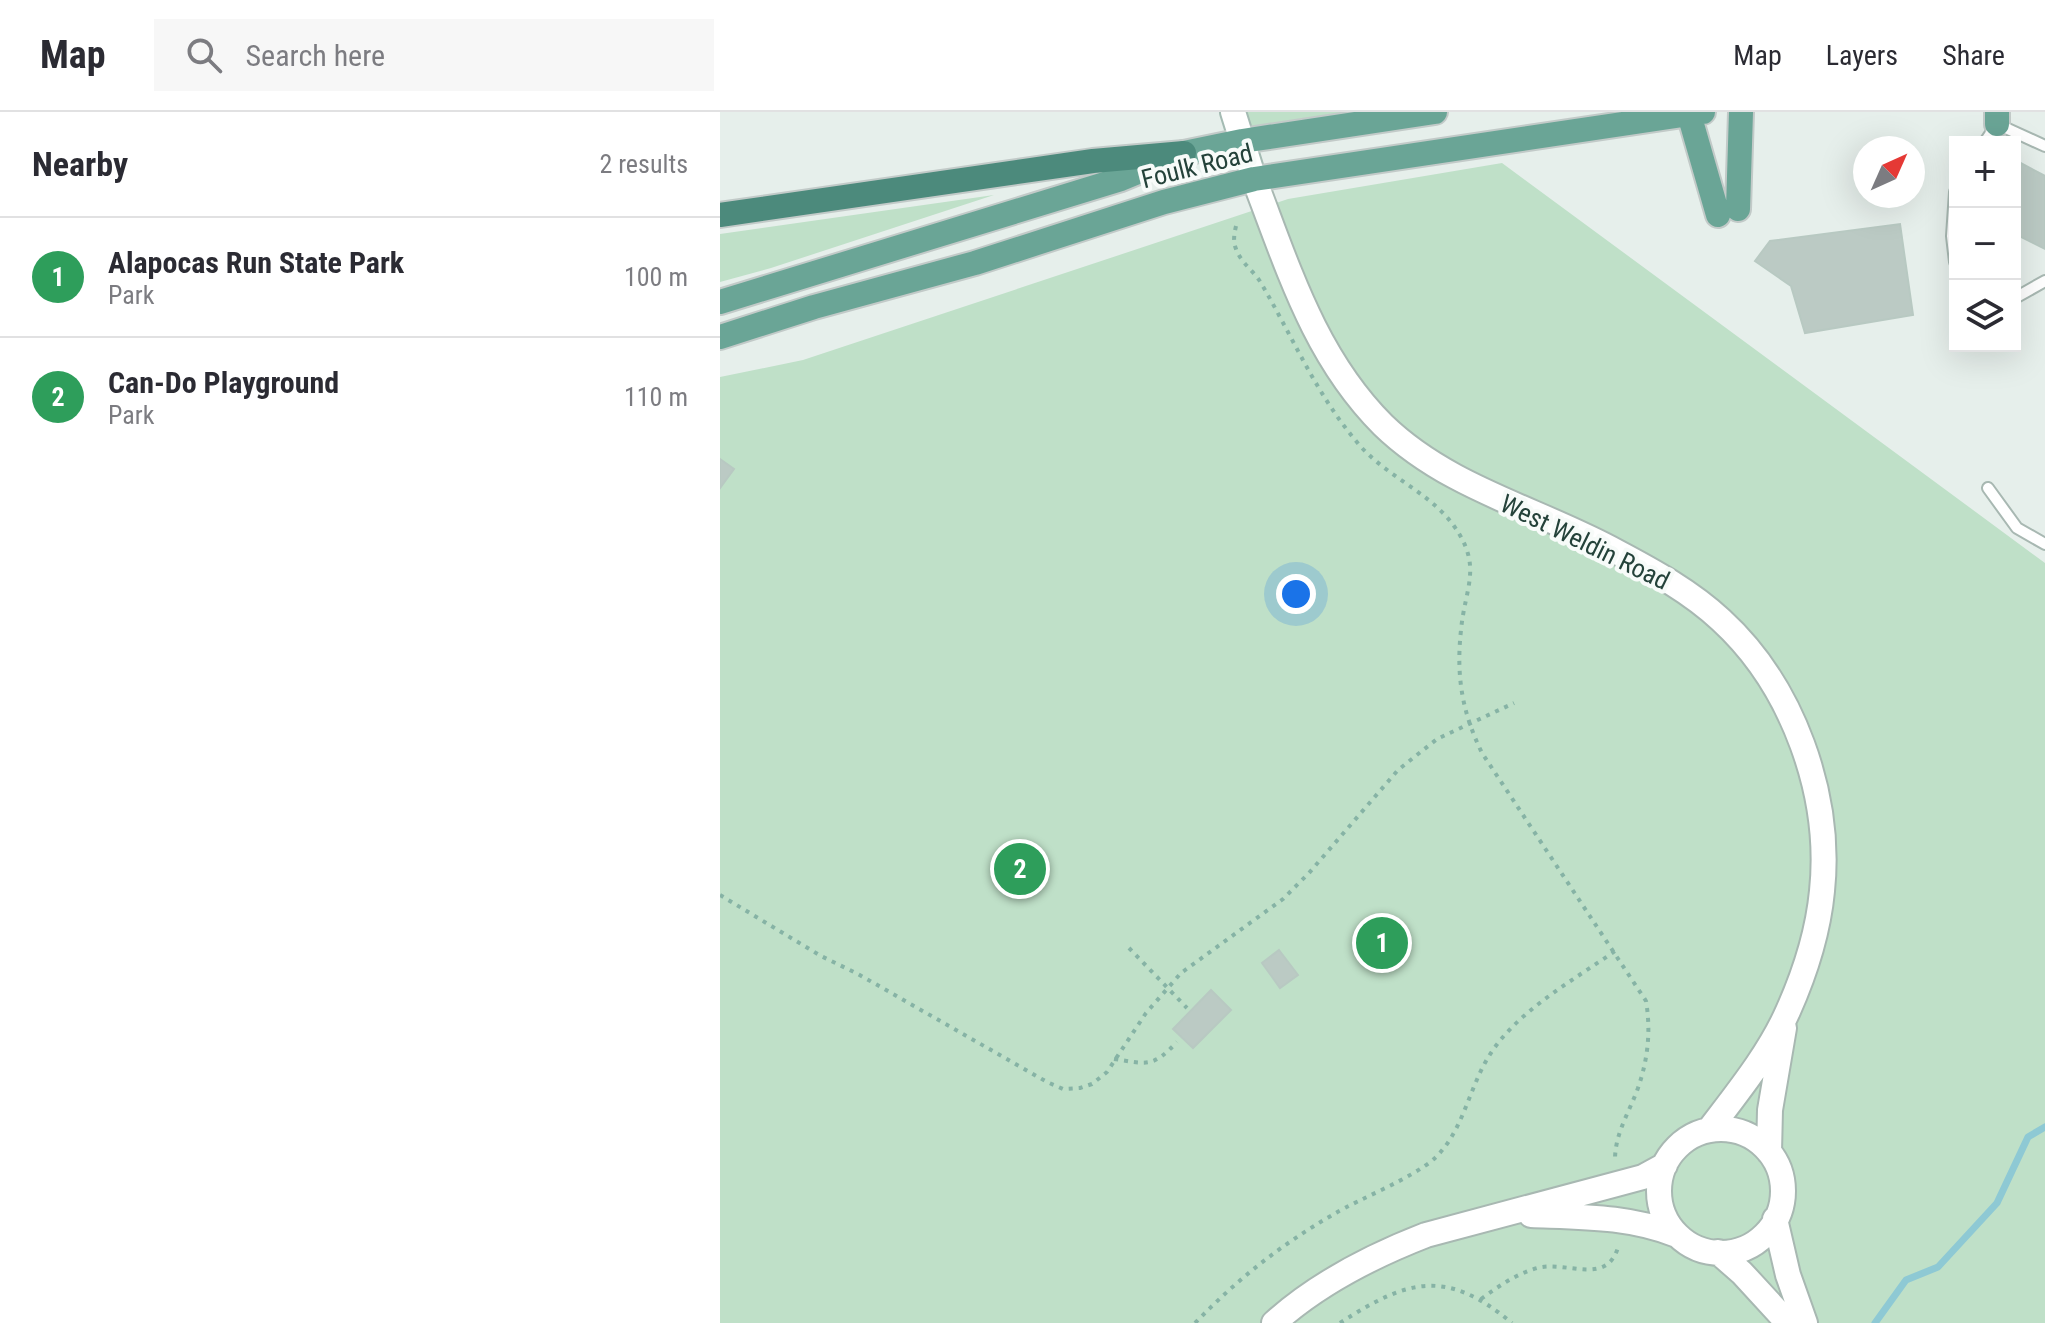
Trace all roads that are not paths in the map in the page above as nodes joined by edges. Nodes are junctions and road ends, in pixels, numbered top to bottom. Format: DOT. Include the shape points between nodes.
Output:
graph roads {
  1 [pos="1233,112"];
  2 [pos="1435,112"];
  3 [pos="1741,112"];
  4 [pos="1696,113"];
  5 [pos="1993,126"];
  6 [pos="1242,141"];
  7 [pos="2045,146"];
  8 [pos="1184,153"];
  9 [pos="1254,179"];
  10 [pos="720,215"];
  11 [pos="2045,281"];
  12 [pos="2021,295"];
  13 [pos="720,302"];
  14 [pos="720,337"];
  15 [pos="1988,488"];
  16 [pos="2045,544"];
  17 [pos="1787,1014"];
  18 [pos="1709,1130"];
  19 [pos="1769,1152"];
  20 [pos="1665,1165"];
  21 [pos="1505,1215"];
  22 [pos="1775,1219"];
  23 [pos="1677,1235"];
  24 [pos="1718,1252"];
  25 [pos="1274,1323"];
  26 [pos="1788,1323"];
  27 [pos="1805,1323"];
  1 -- 6 [label="street, West Weldin Road"];
  2 -- 6 [label="main road, Foulk Road"];
  3 -- 4 [label="main road" via="1728,212"];
  4 -- 9 [label="main road, Foulk Road"];
  5 -- 7 [label="lane"];
  6 -- 8 [label="main road, Foulk Road"];
  6 -- 9 [label="street, West Weldin Road"];
  8 -- 10 [label="highway" via="1093,161"];
  8 -- 13 [label="main road, Foulk Road" via="1121,179"];
  9 -- 14 [label="main road, Foulk Road"];
  9 -- 17 [label="street, West Weldin Road" via="1316,334 1347,383 1385,426 1452,477 1615,550 1685,592 1754,656 1799,737 1817,791 1823,891 1811,951"];
  11 -- 12 [label="lane"];
  15 -- 16 [label="lane" via="2017,528"];
  17 -- 18 [label="street, West Weldin Road"];
  17 -- 19 [label="street, West Weldin Road" via="1770,1110"];
  18 -- 19 [label="street" via="1736,1131"];
  18 -- 20 [label="street" via="1680,1144"];
  19 -- 22 [label="street" via="1782,1183"];
  20 -- 21 [label="street" via="1643,1177"];
  20 -- 23 [label="street" via="1660,1201"];
  21 -- 23 [label="street" via="1619,1218"];
  21 -- 25 [label="street" via="1393,1248 1322,1286"];
  22 -- 24 [label="street" via="1750,1245"];
  22 -- 27 [label="street"];
  23 -- 24 [label="street"];
  24 -- 26 [label="street"];
}
